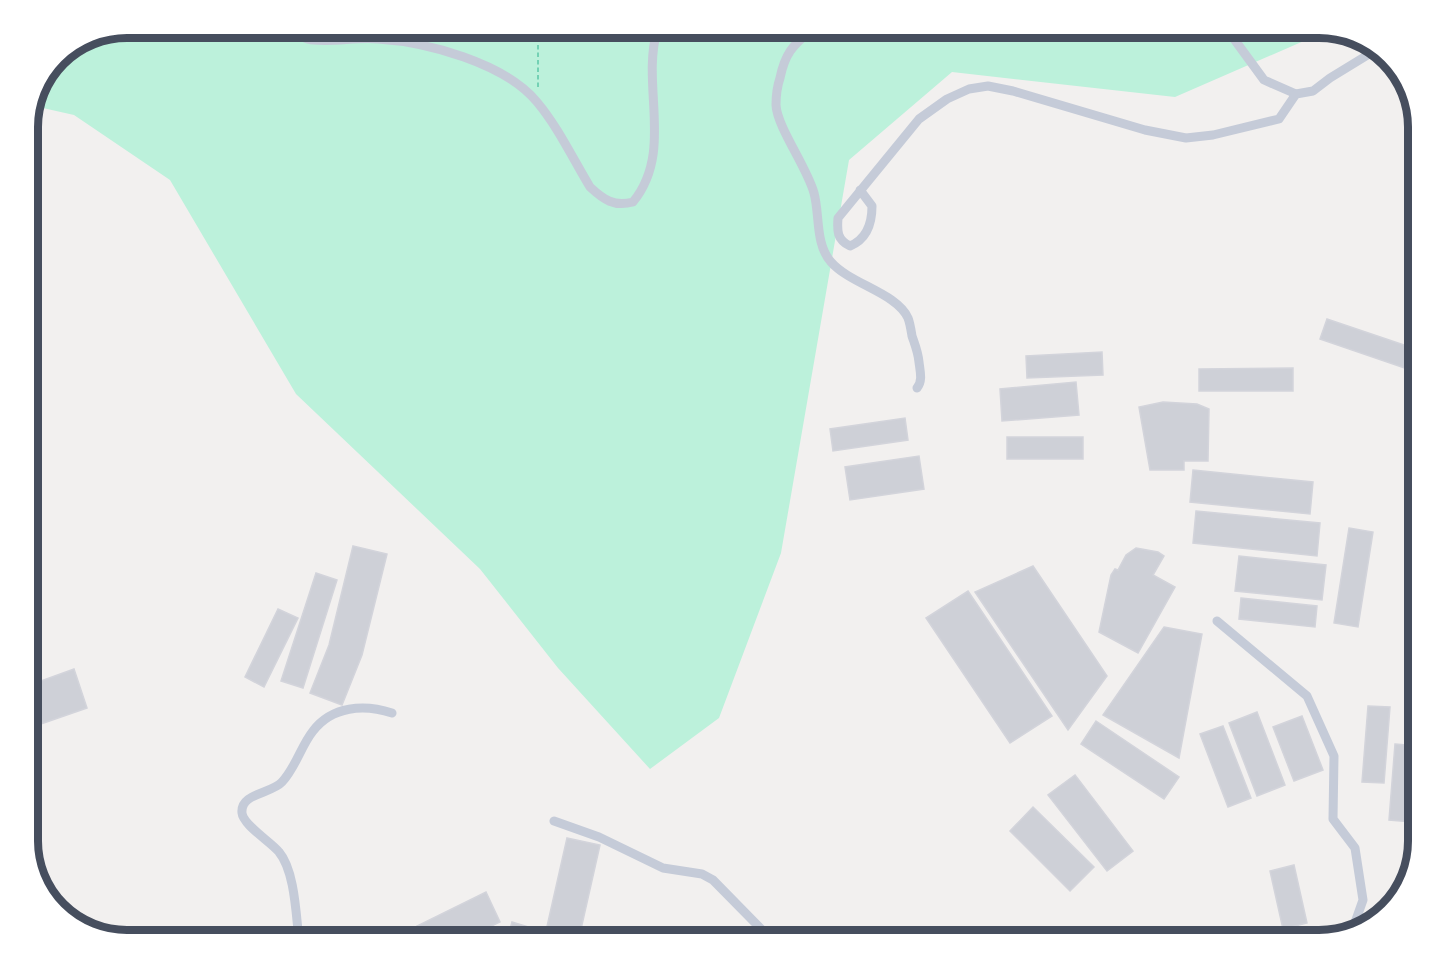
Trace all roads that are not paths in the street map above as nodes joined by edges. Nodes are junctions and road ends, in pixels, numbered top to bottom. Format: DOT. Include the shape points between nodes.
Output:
graph roads {
  1 [pos="307,38"];
  2 [pos="656,38"];
  3 [pos="801,38"];
  4 [pos="1233,38"];
  5 [pos="1370,53"];
  6 [pos="1296,94"];
  7 [pos="860,190"];
  8 [pos="917,388"];
  9 [pos="1216,621"];
  10 [pos="392,713"];
  11 [pos="554,821"];
  12 [pos="1355,922"];
  13 [pos="297,930"];
  14 [pos="762,930"];
  1 -- 2 [label="street" via="376,39 447,51 520,85 537,102 590,187 613,204 623,205 633,202 649,178 656,124 653,64"];
  3 -- 8 [label="street" via="784,61 776,107 810,180 825,253 847,275 889,299 908,316 921,376"];
  4 -- 6 [label="street" via="1264,80"];
  5 -- 6 [label="street" via="1313,92"];
  6 -- 7 [label="street" via="1279,119 1186,138 1145,130 1013,91 988,86 969,89 919,119"];
  7 -- 7 [label="street" via="838,218 837,232 850,246 860,242 870,227 872,206"];
  9 -- 12 [label="street" via="1307,696 1334,756 1333,819 1355,848 1363,900"];
  10 -- 13 [label="street" via="355,708 328,718 312,731 282,782 243,805 246,821 278,850 286,863"];
  11 -- 14 [label="street" via="599,837 663,868 702,874 713,880"];
}
